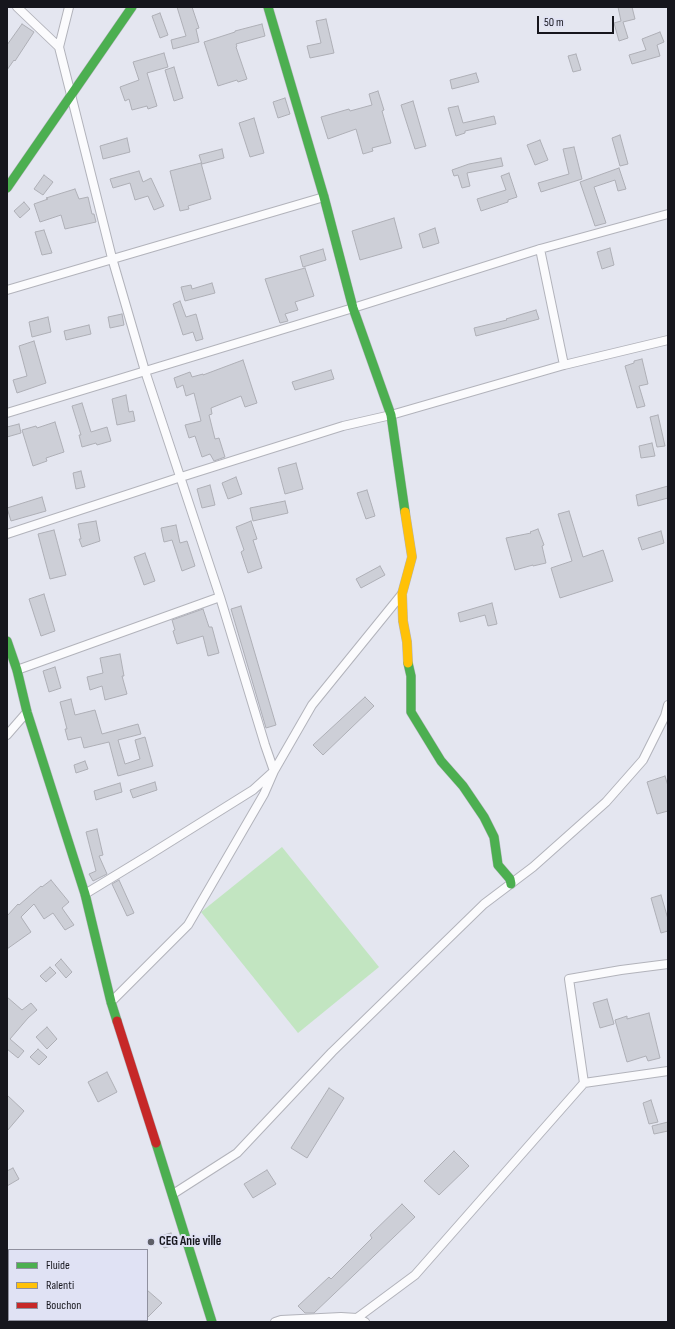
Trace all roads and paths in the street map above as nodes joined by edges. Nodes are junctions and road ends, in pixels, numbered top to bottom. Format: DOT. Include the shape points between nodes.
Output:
graph roads {
  1 [pos="17,7"];
  2 [pos="69,7"];
  3 [pos="132,7"];
  4 [pos="268,7"];
  5 [pos="59,47"];
  6 [pos="71,94"];
  7 [pos="7,188"];
  8 [pos="324,197"];
  9 [pos="668,214"];
  10 [pos="540,248"];
  11 [pos="112,258"];
  12 [pos="7,290"];
  13 [pos="353,308"];
  14 [pos="668,340"];
  15 [pos="564,364"];
  16 [pos="145,371"];
  17 [pos="7,413"];
  18 [pos="391,415"];
  19 [pos="181,477"];
  20 [pos="7,534"];
  21 [pos="402,594"];
  22 [pos="220,597"];
  23 [pos="7,641"];
  24 [pos="17,670"];
  25 [pos="668,705"];
  26 [pos="26,712"];
  27 [pos="666,715"];
  28 [pos="7,735"];
  29 [pos="274,771"];
  30 [pos="511,884"];
  31 [pos="85,894"];
  32 [pos="668,964"];
  33 [pos="111,1002"];
  34 [pos="668,1071"];
  35 [pos="584,1083"];
  36 [pos="173,1194"];
  37 [pos="357,1318"];
  38 [pos="212,1322"];
  39 [pos="275,1322"];
  40 [pos="365,1322"];
  1 -- 5 [label="street"];
  2 -- 5 [label="street"];
  3 -- 6 [label="main road"];
  4 -- 8 [label="main road"];
  5 -- 6 [label="street"];
  6 -- 7 [label="main road"];
  6 -- 11 [label="street"];
  8 -- 11 [label="street"];
  8 -- 13 [label="main road"];
  9 -- 10 [label="street"];
  10 -- 13 [label="street"];
  10 -- 15 [label="street"];
  11 -- 12 [label="street"];
  11 -- 16 [label="street"];
  13 -- 16 [label="street"];
  13 -- 18 [label="main road"];
  14 -- 15 [label="street"];
  15 -- 18 [label="street"];
  16 -- 17 [label="street"];
  16 -- 19 [label="street"];
  18 -- 19 [label="street" via="343,426"];
  18 -- 21 [label="main road" via="412,557"];
  19 -- 20 [label="street"];
  19 -- 22 [label="street"];
  21 -- 29 [label="street" via="312,705"];
  21 -- 30 [label="main road" via="408,667 411,676 411,712 441,761 463,786 484,817 494,837 494,851 498,864"];
  22 -- 24 [label="street"];
  22 -- 29 [label="street"];
  23 -- 24 [label="main road"];
  24 -- 26 [label="main road"];
  25 -- 27 [label="street"];
  26 -- 28 [label="street"];
  26 -- 31 [label="main road"];
  27 -- 30 [label="street" via="643,760 606,802"];
  29 -- 31 [label="street" via="253,790"];
  29 -- 33 [label="street" via="264,794 188,925"];
  30 -- 36 [label="street" via="484,904 332,1052 237,1153"];
  31 -- 33 [label="main road"];
  32 -- 35 [label="street" via="569,979"];
  33 -- 36 [label="main road"];
  34 -- 35 [label="street"];
  35 -- 37 [label="street" via="415,1275"];
  36 -- 38 [label="main road"];
  37 -- 39 [label="street"];
  37 -- 40 [label="street"];
}
